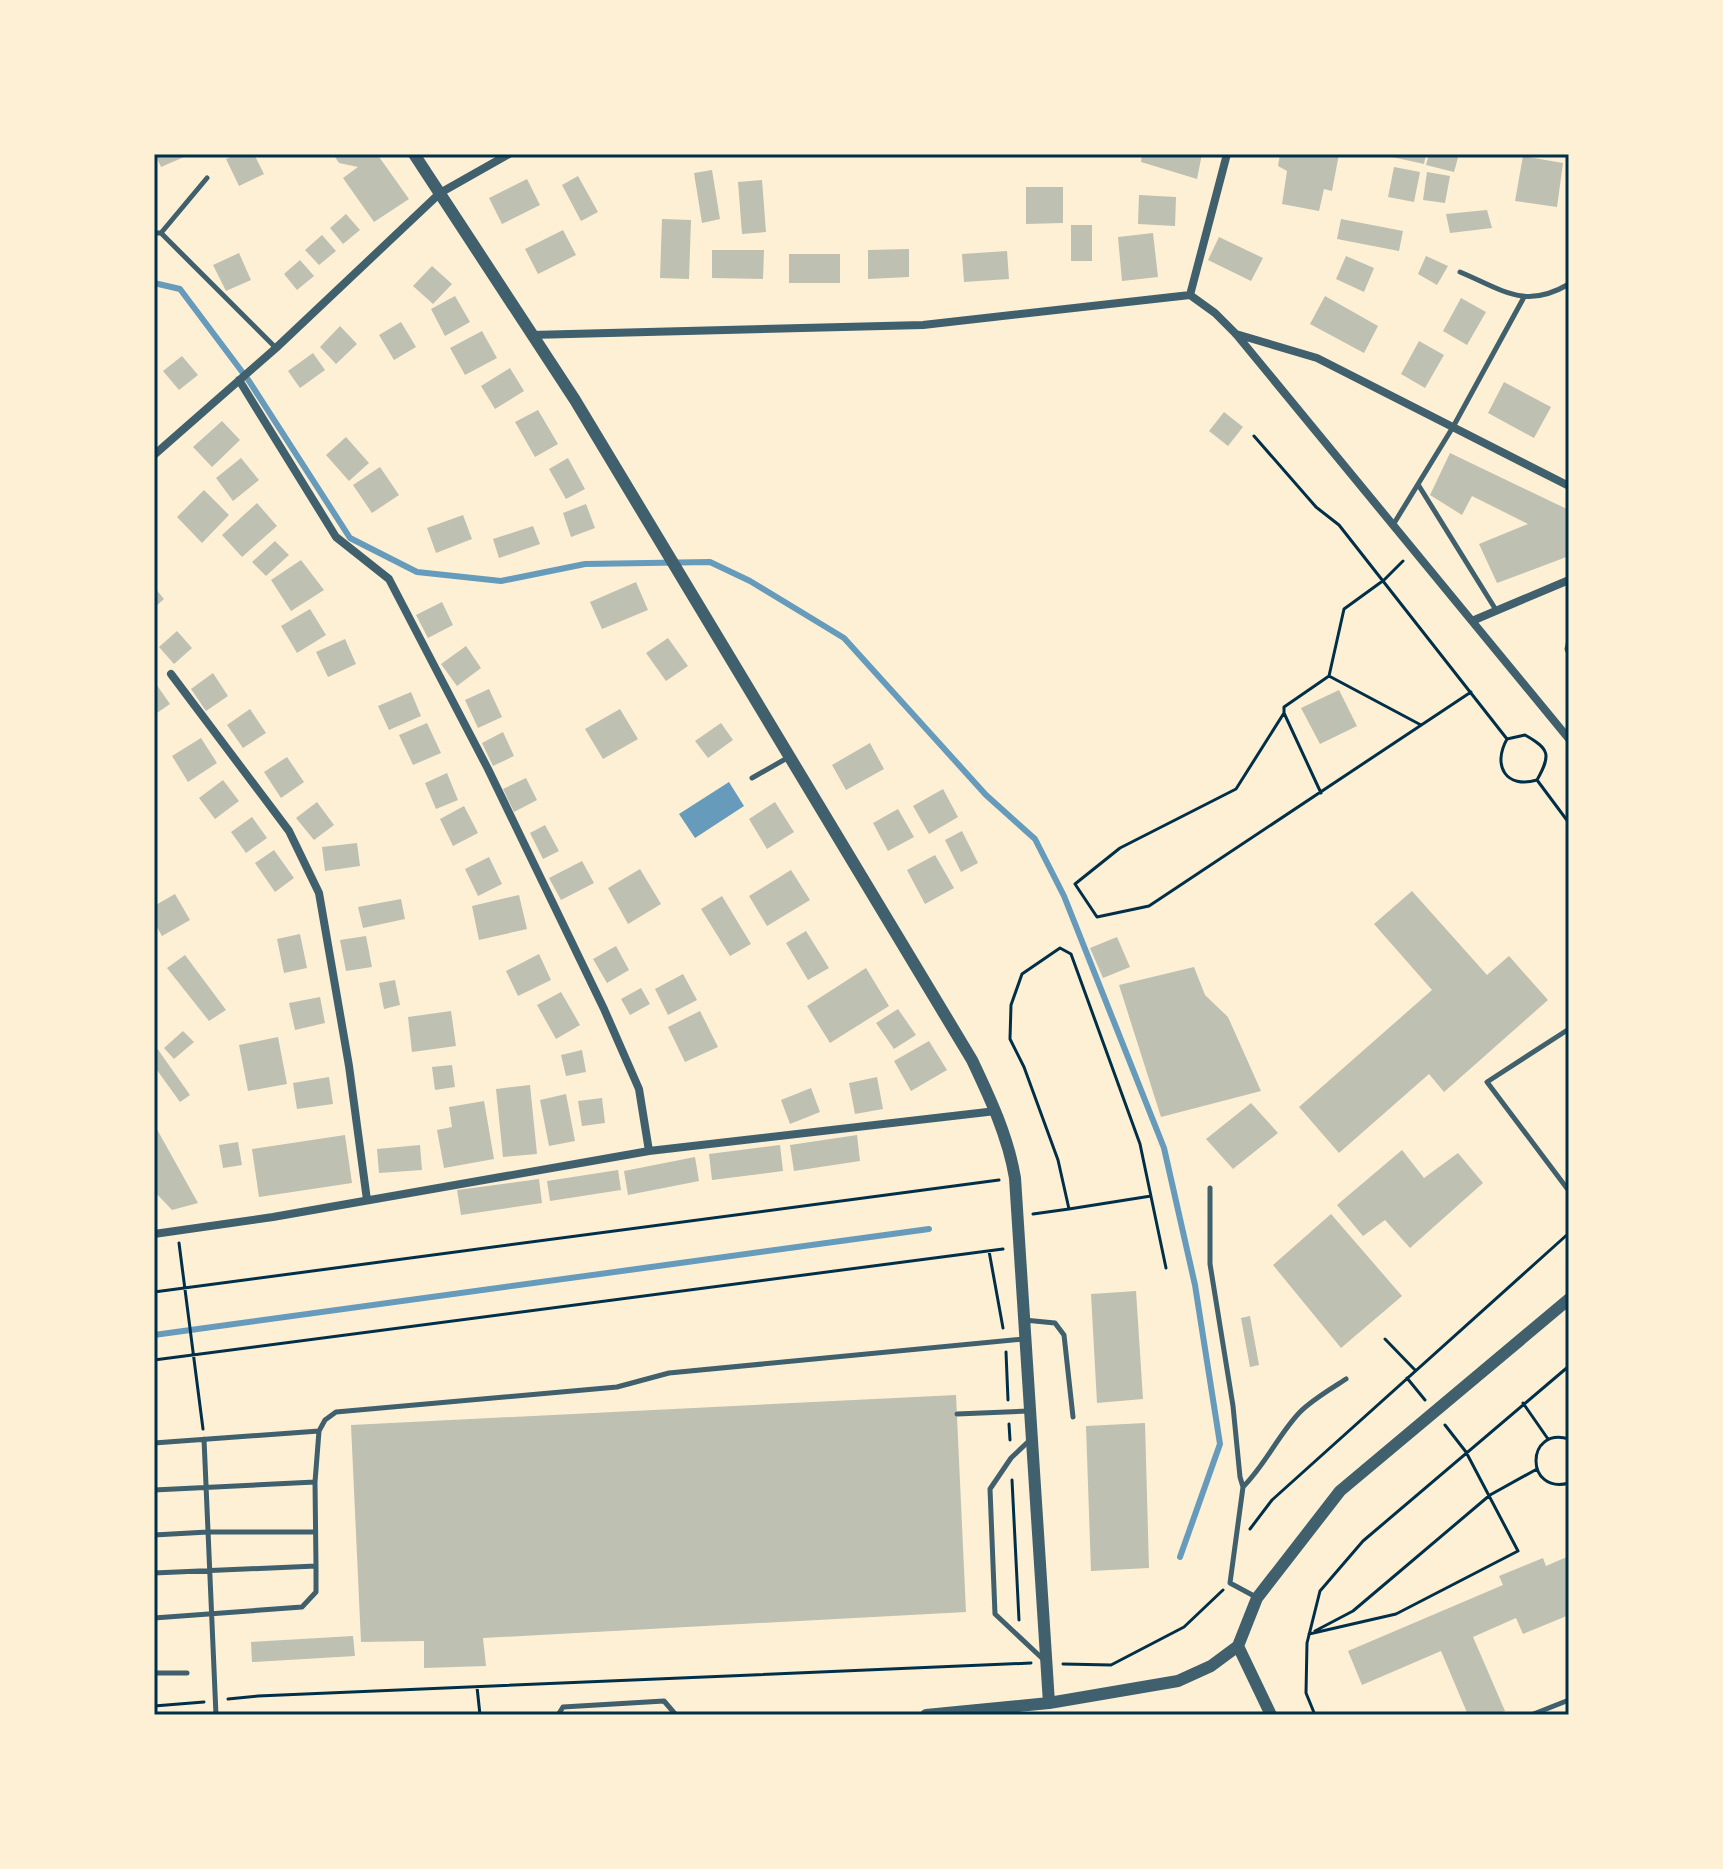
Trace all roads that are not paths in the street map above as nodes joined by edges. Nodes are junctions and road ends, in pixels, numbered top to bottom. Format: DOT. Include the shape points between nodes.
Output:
graph roads {
  1 [pos="414,154"];
  2 [pos="509,154"];
  3 [pos="1227,154"];
  4 [pos="207,178"];
  5 [pos="440,193"];
  6 [pos="157,233"];
  7 [pos="1460,272"];
  8 [pos="1569,284"];
  9 [pos="1190,295"];
  10 [pos="1523,299"];
  11 [pos="1236,334"];
  12 [pos="531,335"];
  13 [pos="276,348"];
  14 [pos="239,380"];
  15 [pos="1453,427"];
  16 [pos="154,455"];
  17 [pos="1419,486"];
  18 [pos="1569,486"];
  19 [pos="1393,526"];
  20 [pos="1569,580"];
  21 [pos="1497,611"];
  22 [pos="1472,621"];
  23 [pos="1569,640"];
  24 [pos="1569,654"];
  25 [pos="171,674"];
  26 [pos="1569,739"];
  27 [pos="790,757"];
  28 [pos="752,778"];
  29 [pos="1569,1029"];
  30 [pos="996,1111"];
  31 [pos="649,1151"];
  32 [pos="1210,1188"];
  33 [pos="1569,1191"];
  34 [pos="367,1200"];
  35 [pos="154,1234"];
  36 [pos="1569,1299"];
  37 [pos="1023,1320"];
  38 [pos="1024,1339"];
  39 [pos="1346,1379"];
  40 [pos="1030,1411"];
  41 [pos="957,1414"];
  42 [pos="1073,1417"];
  43 [pos="319,1431"];
  44 [pos="1032,1438"];
  45 [pos="204,1439"];
  46 [pos="154,1443"];
  47 [pos="315,1482"];
  48 [pos="1243,1487"];
  49 [pos="208,1488"];
  50 [pos="154,1490"];
  51 [pos="208,1532"];
  52 [pos="315,1532"];
  53 [pos="154,1535"];
  54 [pos="316,1566"];
  55 [pos="209,1571"];
  56 [pos="154,1573"];
  57 [pos="1257,1598"];
  58 [pos="211,1615"];
  59 [pos="154,1618"];
  60 [pos="1238,1646"];
  61 [pos="1047,1663"];
  62 [pos="154,1673"];
  63 [pos="187,1673"];
  64 [pos="1569,1700"];
  65 [pos="1048,1709"];
  66 [pos="216,1715"];
  67 [pos="558,1715"];
  68 [pos="676,1715"];
  69 [pos="926,1715"];
  70 [pos="1271,1715"];
  71 [pos="1531,1715"];
  1 -- 5 [label="street"];
  2 -- 5 [label="street"];
  3 -- 9 [label="street"];
  4 -- 6 [label="lane"];
  5 -- 12 [label="street"];
  5 -- 13 [label="street"];
  6 -- 13 [label="lane"];
  7 -- 10 [label="lane"];
  8 -- 10 [label="lane" via="1551,295"];
  9 -- 11 [label="street"];
  9 -- 12 [label="street" via="923,325"];
  10 -- 15 [label="lane"];
  11 -- 15 [label="street" via="1317,358"];
  11 -- 19 [label="street"];
  12 -- 27 [label="street"];
  13 -- 14 [label="street"];
  14 -- 16 [label="street"];
  14 -- 31 [label="street" via="336,537 389,579 604,1009 639,1089"];
  15 -- 17 [label="lane"];
  15 -- 18 [label="street"];
  17 -- 19 [label="lane"];
  17 -- 21 [label="lane"];
  19 -- 22 [label="street"];
  20 -- 21 [label="street"];
  21 -- 22 [label="street"];
  22 -- 26 [label="street"];
  23 -- 24 [label="lane"];
  25 -- 34 [label="street" via="289,831 319,893"];
  27 -- 28 [label="lane"];
  27 -- 30 [label="street" via="972,1060"];
  29 -- 33 [label="lane" via="1487,1082"];
  30 -- 31 [label="street"];
  30 -- 37 [label="street" via="1015,1178"];
  31 -- 34 [label="street"];
  32 -- 48 [label="lane" via="1210,1264"];
  34 -- 35 [label="street"];
  36 -- 57 [label="street" via="1340,1491"];
  37 -- 38 [label="street"];
  37 -- 42 [label="lane" via="1055,1323 1064,1335"];
  38 -- 40 [label="street"];
  38 -- 43 [label="lane" via="669,1373 617,1387 336,1412"];
  39 -- 48 [label="lane" via="1302,1410"];
  40 -- 41 [label="lane"];
  40 -- 44 [label="street"];
  43 -- 45 [label="lane"];
  43 -- 47 [label="lane"];
  44 -- 61 [label="street"];
  44 -- 61 [label="lane" via="990,1489 995,1614"];
  45 -- 46 [label="lane"];
  45 -- 49 [label="lane"];
  47 -- 49 [label="lane"];
  47 -- 52 [label="lane"];
  48 -- 57 [label="lane" via="1230,1583"];
  49 -- 50 [label="lane"];
  49 -- 51 [label="lane"];
  51 -- 52 [label="lane"];
  51 -- 53 [label="lane"];
  51 -- 55 [label="lane"];
  52 -- 54 [label="lane"];
  54 -- 55 [label="lane"];
  54 -- 58 [label="lane" via="316,1592 302,1607"];
  55 -- 56 [label="lane"];
  55 -- 58 [label="lane"];
  57 -- 60 [label="street"];
  58 -- 59 [label="lane"];
  58 -- 66 [label="lane"];
  60 -- 65 [label="street" via="1178,1681"];
  60 -- 70 [label="street"];
  61 -- 65 [label="street"];
  62 -- 63 [label="lane"];
  64 -- 71 [label="lane"];
  65 -- 69 [label="street"];
  67 -- 68 [label="lane" via="563,1707 664,1701"];
}
